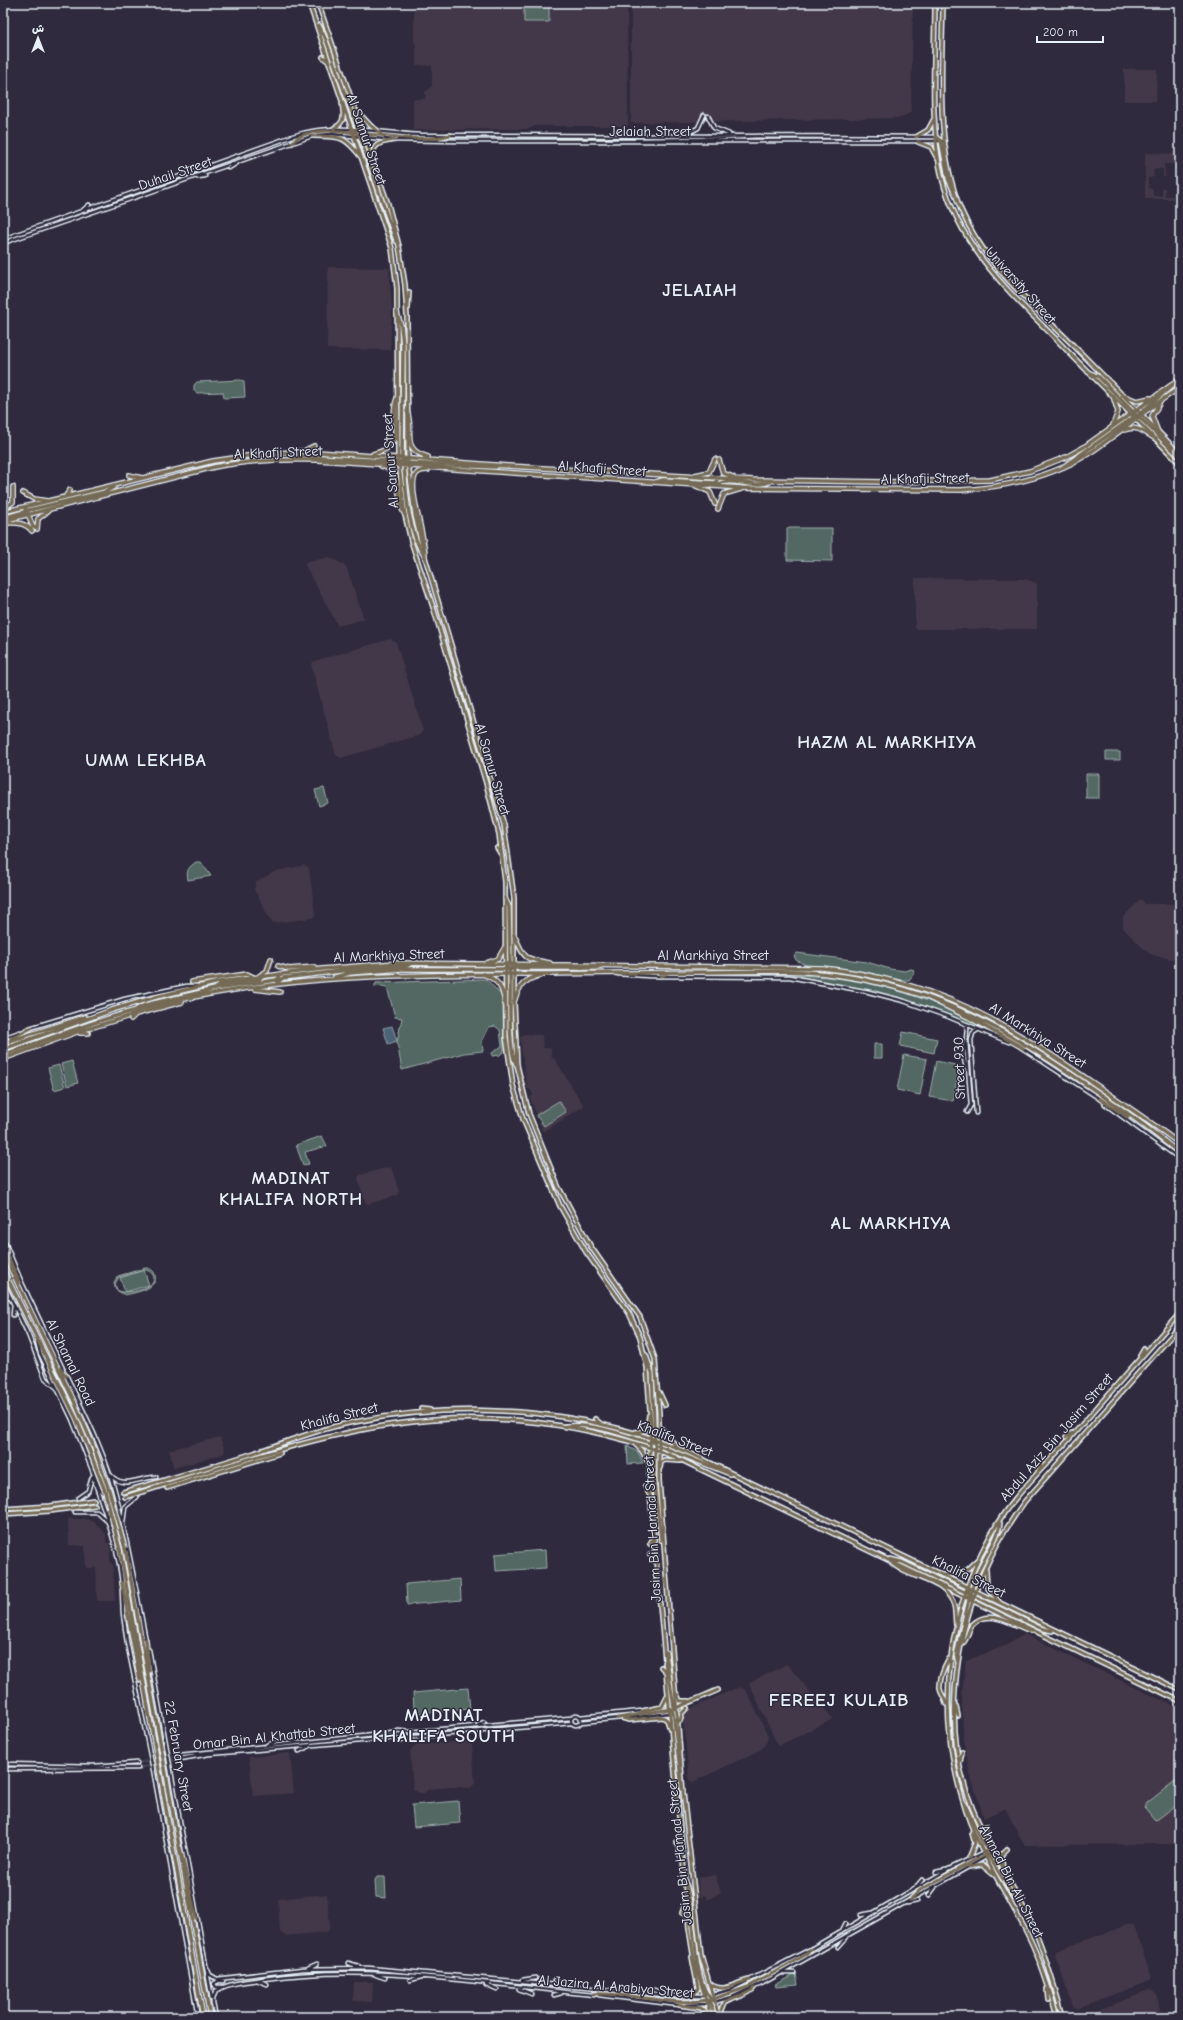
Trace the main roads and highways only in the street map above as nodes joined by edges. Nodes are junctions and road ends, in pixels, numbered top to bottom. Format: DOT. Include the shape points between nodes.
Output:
graph roads {
  1 [pos="309,3"];
  2 [pos="318,3"];
  3 [pos="935,3"];
  4 [pos="943,3"];
  5 [pos="316,21"];
  6 [pos="323,57"];
  7 [pos="330,63"];
  8 [pos="342,98"];
  9 [pos="355,108"];
  10 [pos="704,115"];
  11 [pos="708,116"];
  12 [pos="935,116"];
  13 [pos="334,128"];
  14 [pos="359,133"];
  15 [pos="381,133"];
  16 [pos="450,135"];
  17 [pos="312,136"];
  18 [pos="680,136"];
  19 [pos="708,136"];
  20 [pos="733,136"];
  21 [pos="761,136"];
  22 [pos="916,137"];
  23 [pos="936,137"];
  24 [pos="395,140"];
  25 [pos="634,141"];
  26 [pos="704,141"];
  27 [pos="941,141"];
  28 [pos="918,142"];
  29 [pos="292,143"];
  30 [pos="363,159"];
  31 [pos="240,160"];
  32 [pos="939,162"];
  33 [pos="229,168"];
  34 [pos="205,176"];
  35 [pos="192,177"];
  36 [pos="380,180"];
  37 [pos="89,205"];
  38 [pos="80,212"];
  39 [pos="85,215"];
  40 [pos="81,218"];
  41 [pos="28,234"];
  42 [pos="3,239"];
  43 [pos="22,239"];
  44 [pos="3,243"];
  45 [pos="399,246"];
  46 [pos="409,292"];
  47 [pos="397,313"];
  48 [pos="407,316"];
  49 [pos="1088,372"];
  50 [pos="1180,379"];
  51 [pos="1176,381"];
  52 [pos="1180,388"];
  53 [pos="1122,395"];
  54 [pos="1113,396"];
  55 [pos="1153,397"];
  56 [pos="397,398"];
  57 [pos="1162,400"];
  58 [pos="407,411"];
  59 [pos="1136,415"];
  60 [pos="1112,428"];
  61 [pos="1121,431"];
  62 [pos="1158,432"];
  63 [pos="1156,439"];
  64 [pos="314,446"];
  65 [pos="304,451"];
  66 [pos="370,455"];
  67 [pos="1180,455"];
  68 [pos="291,459"];
  69 [pos="435,460"];
  70 [pos="332,461"];
  71 [pos="403,462"];
  72 [pos="524,462"];
  73 [pos="1180,464"];
  74 [pos="508,466"];
  75 [pos="518,466"];
  76 [pos="442,468"];
  77 [pos="1061,468"];
  78 [pos="129,475"];
  79 [pos="692,476"];
  80 [pos="143,478"];
  81 [pos="718,478"];
  82 [pos="736,479"];
  83 [pos="772,481"];
  84 [pos="655,482"];
  85 [pos="118,485"];
  86 [pos="693,485"];
  87 [pos="14,487"];
  88 [pos="714,487"];
  89 [pos="742,488"];
  90 [pos="70,490"];
  91 [pos="23,493"];
  92 [pos="65,497"];
  93 [pos="50,501"];
  94 [pos="715,504"];
  95 [pos="3,509"];
  96 [pos="51,509"];
  97 [pos="718,509"];
  98 [pos="3,512"];
  99 [pos="26,512"];
  100 [pos="405,515"];
  101 [pos="3,518"];
  102 [pos="3,522"];
  103 [pos="32,531"];
  104 [pos="425,558"];
  105 [pos="497,848"];
  106 [pos="503,857"];
  107 [pos="505,898"];
  108 [pos="514,935"];
  109 [pos="506,947"];
  110 [pos="271,959"];
  111 [pos="410,964"];
  112 [pos="475,964"];
  113 [pos="556,965"];
  114 [pos="603,965"];
  115 [pos="278,966"];
  116 [pos="320,969"];
  117 [pos="510,969"];
  118 [pos="614,972"];
  119 [pos="669,972"];
  120 [pos="480,973"];
  121 [pos="280,974"];
  122 [pos="549,974"];
  123 [pos="259,976"];
  124 [pos="661,976"];
  125 [pos="253,977"];
  126 [pos="331,979"];
  127 [pos="192,982"];
  128 [pos="277,984"];
  129 [pos="200,986"];
  130 [pos="250,988"];
  131 [pos="215,989"];
  132 [pos="280,992"];
  133 [pos="925,995"];
  134 [pos="514,1002"];
  135 [pos="505,1004"];
  136 [pos="136,1012"];
  137 [pos="90,1018"];
  138 [pos="131,1019"];
  139 [pos="965,1023"];
  140 [pos="31,1028"];
  141 [pos="979,1029"];
  142 [pos="77,1032"];
  143 [pos="88,1033"];
  144 [pos="3,1041"];
  145 [pos="3,1048"];
  146 [pos="1023,1048"];
  147 [pos="3,1055"];
  148 [pos="3,1059"];
  149 [pos="517,1065"];
  150 [pos="1100,1099"];
  151 [pos="967,1112"];
  152 [pos="976,1113"];
  153 [pos="1145,1126"];
  154 [pos="1180,1144"];
  155 [pos="1180,1152"];
  156 [pos="1180,1159"];
  157 [pos="3,1238"];
  158 [pos="3,1246"];
  159 [pos="3,1253"];
  160 [pos="3,1269"];
  161 [pos="3,1282"];
  162 [pos="18,1285"];
  163 [pos="3,1297"];
  164 [pos="12,1299"];
  165 [pos="14,1304"];
  166 [pos="1180,1313"];
  167 [pos="13,1315"];
  168 [pos="1180,1326"];
  169 [pos="23,1332"];
  170 [pos="28,1334"];
  171 [pos="44,1340"];
  172 [pos="37,1341"];
  173 [pos="38,1348"];
  174 [pos="1144,1349"];
  175 [pos="644,1352"];
  176 [pos="1140,1358"];
  177 [pos="40,1361"];
  178 [pos="66,1376"];
  179 [pos="57,1388"];
  180 [pos="658,1388"];
  181 [pos="1103,1395"];
  182 [pos="1103,1401"];
  183 [pos="665,1405"];
  184 [pos="421,1409"];
  185 [pos="436,1411"];
  186 [pos="650,1411"];
  187 [pos="595,1420"];
  188 [pos="602,1425"];
  189 [pos="659,1426"];
  190 [pos="563,1427"];
  191 [pos="1076,1431"];
  192 [pos="631,1432"];
  193 [pos="1066,1436"];
  194 [pos="629,1441"];
  195 [pos="659,1441"];
  196 [pos="654,1444"];
  197 [pos="93,1445"];
  198 [pos="88,1447"];
  199 [pos="650,1447"];
  200 [pos="287,1449"];
  201 [pos="679,1449"];
  202 [pos="659,1450"];
  203 [pos="687,1462"];
  204 [pos="1041,1464"];
  205 [pos="649,1466"];
  206 [pos="93,1470"];
  207 [pos="108,1472"];
  208 [pos="1037,1475"];
  209 [pos="92,1476"];
  210 [pos="736,1476"];
  211 [pos="156,1477"];
  212 [pos="659,1480"];
  213 [pos="112,1486"];
  214 [pos="645,1486"];
  215 [pos="167,1488"];
  216 [pos="100,1490"];
  217 [pos="115,1492"];
  218 [pos="124,1492"];
  219 [pos="99,1497"];
  220 [pos="110,1497"];
  221 [pos="125,1497"];
  222 [pos="137,1497"];
  223 [pos="78,1498"];
  224 [pos="94,1500"];
  225 [pos="107,1500"];
  226 [pos="117,1500"];
  227 [pos="651,1502"];
  228 [pos="95,1505"];
  229 [pos="102,1505"];
  230 [pos="119,1506"];
  231 [pos="3,1509"];
  232 [pos="104,1510"];
  233 [pos="75,1512"];
  234 [pos="3,1514"];
  235 [pos="1000,1521"];
  236 [pos="122,1522"];
  237 [pos="110,1526"];
  238 [pos="124,1526"];
  239 [pos="111,1530"];
  240 [pos="654,1536"];
  241 [pos="868,1536"];
  242 [pos="650,1544"];
  243 [pos="889,1550"];
  244 [pos="650,1555"];
  245 [pos="664,1557"];
  246 [pos="980,1558"];
  247 [pos="888,1559"];
  248 [pos="989,1561"];
  249 [pos="656,1562"];
  250 [pos="940,1575"];
  251 [pos="122,1583"];
  252 [pos="968,1589"];
  253 [pos="976,1593"];
  254 [pos="970,1595"];
  255 [pos="974,1601"];
  256 [pos="1004,1606"];
  257 [pos="956,1625"];
  258 [pos="1059,1632"];
  259 [pos="1036,1633"];
  260 [pos="146,1640"];
  261 [pos="963,1643"];
  262 [pos="664,1645"];
  263 [pos="951,1657"];
  264 [pos="673,1663"];
  265 [pos="958,1664"];
  266 [pos="661,1667"];
  267 [pos="666,1672"];
  268 [pos="150,1686"];
  269 [pos="144,1690"];
  270 [pos="718,1690"];
  271 [pos="1180,1690"];
  272 [pos="668,1693"];
  273 [pos="689,1701"];
  274 [pos="1180,1701"];
  275 [pos="955,1704"];
  276 [pos="687,1708"];
  277 [pos="673,1709"];
  278 [pos="642,1711"];
  279 [pos="947,1711"];
  280 [pos="958,1716"];
  281 [pos="580,1717"];
  282 [pos="571,1718"];
  283 [pos="620,1718"];
  284 [pos="484,1722"];
  285 [pos="581,1722"];
  286 [pos="571,1723"];
  287 [pos="475,1727"];
  288 [pos="402,1732"];
  289 [pos="394,1733"];
  290 [pos="395,1738"];
  291 [pos="404,1738"];
  292 [pos="289,1740"];
  293 [pos="680,1740"];
  294 [pos="278,1741"];
  295 [pos="298,1743"];
  296 [pos="315,1745"];
  297 [pos="257,1747"];
  298 [pos="673,1747"];
  299 [pos="300,1751"];
  300 [pos="962,1752"];
  301 [pos="180,1755"];
  302 [pos="180,1759"];
  303 [pos="137,1763"];
  304 [pos="3,1764"];
  305 [pos="960,1766"];
  306 [pos="138,1768"];
  307 [pos="3,1769"];
  308 [pos="683,1792"];
  309 [pos="961,1795"];
  310 [pos="964,1806"];
  311 [pos="986,1826"];
  312 [pos="985,1835"];
  313 [pos="677,1842"];
  314 [pos="179,1843"];
  315 [pos="1007,1849"];
  316 [pos="690,1850"];
  317 [pos="987,1853"];
  318 [pos="693,1858"];
  319 [pos="969,1858"];
  320 [pos="682,1860"];
  321 [pos="969,1867"];
  322 [pos="949,1869"];
  323 [pos="1002,1869"];
  324 [pos="936,1872"];
  325 [pos="997,1878"];
  326 [pos="684,1880"];
  327 [pos="922,1880"];
  328 [pos="936,1886"];
  329 [pos="696,1887"];
  330 [pos="913,1889"];
  331 [pos="694,1891"];
  332 [pos="929,1895"];
  333 [pos="686,1900"];
  334 [pos="910,1900"];
  335 [pos="917,1901"];
  336 [pos="904,1903"];
  337 [pos="1021,1903"];
  338 [pos="878,1910"];
  339 [pos="682,1914"];
  340 [pos="861,1915"];
  341 [pos="196,1918"];
  342 [pos="845,1924"];
  343 [pos="840,1933"];
  344 [pos="848,1936"];
  345 [pos="838,1947"];
  346 [pos="811,1949"];
  347 [pos="692,1953"];
  348 [pos="705,1959"];
  349 [pos="348,1963"];
  350 [pos="317,1964"];
  351 [pos="772,1965"];
  352 [pos="206,1966"];
  353 [pos="704,1967"];
  354 [pos="368,1968"];
  355 [pos="303,1969"];
  356 [pos="769,1971"];
  357 [pos="370,1973"];
  358 [pos="782,1973"];
  359 [pos="794,1973"];
  360 [pos="423,1976"];
  361 [pos="239,1978"];
  362 [pos="385,1978"];
  363 [pos="536,1978"];
  364 [pos="256,1980"];
  365 [pos="410,1980"];
  366 [pos="514,1980"];
  367 [pos="554,1980"];
  368 [pos="750,1980"];
  369 [pos="482,1983"];
  370 [pos="709,1983"];
  371 [pos="1046,1983"];
  372 [pos="237,1984"];
  373 [pos="267,1984"];
  374 [pos="569,1986"];
  375 [pos="511,1987"];
  376 [pos="754,1988"];
  377 [pos="497,1990"];
  378 [pos="654,1990"];
  379 [pos="563,1992"];
  380 [pos="532,1994"];
  381 [pos="593,1994"];
  382 [pos="668,1995"];
  383 [pos="554,1996"];
  384 [pos="693,1997"];
  385 [pos="710,1999"];
  386 [pos="1048,2000"];
  387 [pos="214,2005"];
  388 [pos="679,2005"];
  389 [pos="198,2017"];
  390 [pos="203,2017"];
  391 [pos="210,2017"];
  392 [pos="216,2017"];
  393 [pos="711,2017"];
  394 [pos="715,2017"];
  395 [pos="720,2017"];
  396 [pos="1057,2017"];
  397 [pos="1063,2017"];
  1 -- 5 [label="main road, Al Samur Street"];
  2 -- 9 [label="main road, Al Samur Street"];
  3 -- 12 [label="main road"];
  4 -- 27 [label="main road, University Street"];
  5 -- 7 [label="main road, Al Samur Street"];
  5 -- 14 [label="main road" via="326,40"];
  6 -- 7 [label="main road"];
  7 -- 8 [label="main road, Al Samur Street"];
  8 -- 13 [label="main road" via="343,120"];
  8 -- 14 [label="main road, Al Samur Street"];
  9 -- 14 [label="main road, Al Samur Street"];
  9 -- 15 [label="main road" via="366,122"];
  10 -- 18 [label="main road" via="698,128"];
  11 -- 20 [label="main road" via="714,128"];
  12 -- 22 [label="main road" via="930,128"];
  12 -- 23 [label="main road"];
  13 -- 14 [label="main road, Duhail Street"];
  13 -- 38 [label="main road, Duhail Street" via="309,131"];
  14 -- 15 [label="main road, Jelaiah Street"];
  14 -- 16 [label="main road" via="405,138 436,138"];
  14 -- 17 [label="main road, Duhail Street"];
  14 -- 24 [label="main road, Jelaiah Street"];
  14 -- 29 [label="main road" via="316,132 298,137"];
  14 -- 30 [label="main road, Al Samur Street"];
  14 -- 36 [label="main road, Al Samur Street"];
  14 -- 45 [label="main road"];
  15 -- 16 [label="main road, Jelaiah Street"];
  16 -- 18 [label="main road, Jelaiah Street"];
  17 -- 29 [label="main road, Duhail Street"];
  17 -- 30 [label="main road" via="339,137 355,148"];
  18 -- 19 [label="main road, Jelaiah Street"];
  19 -- 20 [label="main road, Jelaiah Street"];
  19 -- 25 [label="main road" via="705,139"];
  20 -- 21 [label="main road, Jelaiah Street"];
  21 -- 22 [label="main road, Jelaiah Street"];
  21 -- 26 [label="main road" via="708,138"];
  22 -- 23 [label="main road, Jelaiah Street"];
  23 -- 27 [label="main road"];
  24 -- 25 [label="main road, Jelaiah Street"];
  24 -- 36 [label="main road" via="380,142 374,150 373,156"];
  25 -- 26 [label="main road, Jelaiah Street"];
  26 -- 28 [label="main road, Jelaiah Street"];
  27 -- 28 [label="main road, Jelaiah Street"];
  27 -- 32 [label="main road, University Street"];
  27 -- 53 [label="main road, University Street" via="961,209 990,259 1010,283"];
  28 -- 32 [label="main road" via="932,148"];
  29 -- 31 [label="main road, Duhail Street"];
  30 -- 47 [label="main road, Al Samur Street" via="392,248 397,275"];
  31 -- 33 [label="main road"];
  31 -- 35 [label="main road, Duhail Street"];
  32 -- 49 [label="main road, University Street" via="956,217 973,248 999,282"];
  34 -- 35 [label="main road"];
  35 -- 39 [label="main road, Duhail Street"];
  36 -- 45 [label="main road, Al Samur Street"];
  37 -- 38 [label="main road"];
  38 -- 42 [label="main road, Duhail Street"];
  39 -- 40 [label="main road"];
  39 -- 41 [label="main road, Duhail Street"];
  41 -- 43 [label="main road"];
  41 -- 44 [label="main road, Duhail Street"];
  45 -- 48 [label="main road, Al Samur Street"];
  46 -- 48 [label="main road"];
  47 -- 56 [label="main road, Al Samur Street"];
  47 -- 71 [label="highway" via="403,345"];
  48 -- 58 [label="main road, Al Samur Street"];
  49 -- 54 [label="main road, University Street"];
  49 -- 59 [label="highway" via="1101,379"];
  50 -- 51 [label="highway, Al Khafji Street"];
  51 -- 55 [label="highway, Al Khafji Street"];
  51 -- 59 [label="highway" via="1170,389"];
  52 -- 57 [label="highway, Al Khafji Street"];
  53 -- 55 [label="highway" via="1137,401"];
  53 -- 59 [label="main road, University Street"];
  54 -- 59 [label="main road, University Street"];
  54 -- 60 [label="highway" via="1118,412"];
  55 -- 59 [label="highway, Al Khafji Street"];
  56 -- 66 [label="highway" via="394,441 388,449"];
  56 -- 71 [label="main road, Al Samur Street"];
  57 -- 59 [label="highway, Al Khafji Street"];
  57 -- 62 [label="highway" via="1152,416"];
  58 -- 69 [label="highway" via="412,449"];
  58 -- 71 [label="main road, Al Samur Street"];
  59 -- 60 [label="highway, Al Khafji Street"];
  59 -- 61 [label="highway, Al Khafji Street"];
  59 -- 62 [label="main road, University Street"];
  59 -- 63 [label="main road, University Street"];
  59 -- 67 [label="highway"];
  59 -- 77 [label="highway"];
  60 -- 83 [label="highway, Al Khafji Street" via="1055,462 1030,472 990,480"];
  61 -- 63 [label="highway" via="1139,428"];
  61 -- 77 [label="highway, Al Khafji Street"];
  62 -- 67 [label="main road, University Street"];
  63 -- 73 [label="main road, University Street"];
  64 -- 65 [label="highway"];
  65 -- 66 [label="highway, Al Khafji Street"];
  65 -- 80 [label="highway, Al Khafji Street" via="236,457"];
  66 -- 71 [label="highway, Al Khafji Street"];
  68 -- 70 [label="highway, Al Khafji Street"];
  68 -- 71 [label="highway" via="304,456"];
  68 -- 96 [label="highway, Al Khafji Street" via="214,467"];
  69 -- 71 [label="highway, Al Khafji Street"];
  69 -- 74 [label="highway, Al Khafji Street"];
  70 -- 71 [label="highway, Al Khafji Street"];
  70 -- 100 [label="highway" via="390,469 396,477"];
  71 -- 74 [label="highway"];
  71 -- 76 [label="highway, Al Khafji Street"];
  71 -- 100 [label="main road, Al Samur Street"];
  71 -- 104 [label="highway" via="413,527"];
  72 -- 75 [label="highway"];
  74 -- 75 [label="highway, Al Khafji Street"];
  75 -- 79 [label="highway, Al Khafji Street"];
  76 -- 84 [label="highway, Al Khafji Street"];
  76 -- 104 [label="highway" via="421,471 416,474 414,480"];
  77 -- 89 [label="highway, Al Khafji Street" via="1020,482 975,489"];
  78 -- 80 [label="highway"];
  79 -- 81 [label="highway, Al Khafji Street"];
  79 -- 82 [label="highway" via="709,472 717,459 723,472"];
  80 -- 85 [label="highway, Al Khafji Street"];
  81 -- 82 [label="highway, Al Khafji Street"];
  81 -- 84 [label="highway" via="714,483 663,480"];
  82 -- 83 [label="highway, Al Khafji Street"];
  83 -- 88 [label="highway" via="762,484 721,482"];
  84 -- 86 [label="highway, Al Khafji Street"];
  85 -- 92 [label="highway, Al Khafji Street"];
  85 -- 99 [label="highway" via="105,492"];
  86 -- 88 [label="highway, Al Khafji Street"];
  86 -- 94 [label="highway" via="710,492"];
  87 -- 95 [label="highway" via="14,502"];
  88 -- 89 [label="highway, Al Khafji Street"];
  89 -- 97 [label="highway" via="724,494"];
  90 -- 92 [label="highway"];
  91 -- 93 [label="highway" via="34,499"];
  92 -- 93 [label="highway, Al Khafji Street"];
  93 -- 99 [label="highway, Al Khafji Street"];
  96 -- 99 [label="highway, Al Khafji Street"];
  96 -- 99 [label="highway" via="39,517 37,529 33,527"];
  98 -- 99 [label="highway, Al Khafji Street" via="22,508"];
  99 -- 101 [label="highway"];
  99 -- 102 [label="highway, Al Khafji Street"];
  100 -- 106 [label="main road, Al Samur Street" via="486,783"];
  102 -- 103 [label="highway" via="18,522"];
  104 -- 108 [label="main road, Al Samur Street" via="504,825 513,886"];
  105 -- 106 [label="main road"];
  106 -- 107 [label="main road, Al Samur Street"];
  107 -- 109 [label="main road, Al Samur Street"];
  107 -- 117 [label="highway" via="509,907"];
  108 -- 113 [label="highway" via="519,949 527,958"];
  108 -- 117 [label="main road, Al Samur Street"];
  109 -- 112 [label="highway" via="495,961"];
  109 -- 117 [label="main road, Al Samur Street"];
  110 -- 123 [label="highway" via="267,971"];
  111 -- 112 [label="highway, Al Markhiya Street"];
  111 -- 116 [label="highway, Al Markhiya Street" via="371,964"];
  111 -- 128 [label="highway" via="284,978"];
  112 -- 117 [label="highway, Al Markhiya Street"];
  113 -- 114 [label="highway, Al Markhiya Street"];
  113 -- 117 [label="highway, Al Markhiya Street"];
  114 -- 117 [label="highway" via="595,968"];
  114 -- 154 [label="highway, Al Markhiya Street" via="822,968 862,974 928,991 982,1013 1034,1042"];
  115 -- 116 [label="highway"];
  116 -- 121 [label="highway, Al Markhiya Street"];
  117 -- 120 [label="highway, Al Markhiya Street"];
  117 -- 122 [label="highway, Al Markhiya Street"];
  117 -- 126 [label="highway" via="402,969 350,973"];
  117 -- 134 [label="main road, Jasim Bin Hamad Street"];
  117 -- 135 [label="main road, Jasim Bin Hamad Street"];
  117 -- 149 [label="highway" via="511,1031"];
  118 -- 119 [label="highway, Al Markhiya Street"];
  118 -- 122 [label="highway, Al Markhiya Street"];
  118 -- 124 [label="main road, Al Markhiya Street" via="625,975"];
  119 -- 124 [label="highway"];
  119 -- 133 [label="highway, Al Markhiya Street" via="822,973 877,982"];
  120 -- 126 [label="highway, Al Markhiya Street"];
  120 -- 135 [label="highway" via="493,978 501,985"];
  121 -- 123 [label="highway, Al Markhiya Street"];
  121 -- 131 [label="highway" via="276,980"];
  122 -- 134 [label="highway" via="526,980 518,988"];
  123 -- 125 [label="highway, Al Markhiya Street"];
  123 -- 131 [label="highway" via="260,979 221,985"];
  124 -- 139 [label="main road, Al Markhiya Street" via="790,977 886,996"];
  125 -- 127 [label="highway" via="247,974"];
  125 -- 129 [label="highway, Al Markhiya Street"];
  126 -- 128 [label="highway, Al Markhiya Street"];
  128 -- 130 [label="highway, Al Markhiya Street"];
  129 -- 137 [label="highway, Al Markhiya Street"];
  129 -- 140 [label="main road, Al Markhiya Street" via="187,986 126,999"];
  130 -- 132 [label="highway"];
  130 -- 136 [label="highway, Al Markhiya Street"];
  131 -- 136 [label="highway" via="145,1005"];
  133 -- 146 [label="highway" via="930,1000 968,1017"];
  133 -- 153 [label="highway, Al Markhiya Street" via="966,1011 1034,1048"];
  134 -- 149 [label="main road, Jasim Bin Hamad Street"];
  135 -- 175 [label="main road, Jasim Bin Hamad Street" via="510,1068 523,1119 560,1206 583,1246 629,1312"];
  136 -- 138 [label="highway"];
  136 -- 142 [label="highway"];
  136 -- 147 [label="highway, Al Markhiya Street" via="68,1031"];
  137 -- 144 [label="highway" via="84,1017"];
  137 -- 145 [label="highway, Al Markhiya Street"];
  139 -- 141 [label="main road, Al Markhiya Street"];
  139 -- 151 [label="main road, Street 930" via="971,1104"];
  140 -- 144 [label="highway"];
  141 -- 146 [label="main road, Al Markhiya Street"];
  141 -- 152 [label="main road, Street 930" via="971,1037"];
  142 -- 143 [label="highway"];
  142 -- 148 [label="highway"];
  146 -- 150 [label="main road, Al Markhiya Street"];
  149 -- 180 [label="main road, Jasim Bin Hamad Street" via="529,1114 558,1186 586,1238 631,1303 648,1336 655,1359"];
  150 -- 153 [label="highway"];
  150 -- 156 [label="main road, Al Markhiya Street"];
  153 -- 155 [label="highway, Al Markhiya Street"];
  157 -- 178 [label="main road, Al Shamal Road"];
  158 -- 162 [label="highway"];
  159 -- 162 [label="highway, Al Shamal Road"];
  160 -- 172 [label="highway, Al Shamal Road"];
  161 -- 164 [label="main road, Al Shamal Road"];
  162 -- 171 [label="highway, Al Shamal Road"];
  163 -- 164 [label="main road"];
  164 -- 165 [label="main road, Al Shamal Road"];
  165 -- 167 [label="main road"];
  165 -- 170 [label="main road, Al Shamal Road"];
  166 -- 176 [label="main road, Abdul Aziz Bin Jasim Street"];
  168 -- 248 [label="main road, Abdul Aziz Bin Jasim Street" via="1025,1501"];
  169 -- 170 [label="main road"];
  170 -- 177 [label="main road, Al Shamal Road"];
  171 -- 178 [label="highway"];
  171 -- 197 [label="highway, Al Shamal Road"];
  172 -- 173 [label="main road"];
  172 -- 198 [label="highway, Al Shamal Road"];
  173 -- 177 [label="main road"];
  173 -- 179 [label="main road"];
  174 -- 176 [label="main road"];
  175 -- 186 [label="main road, Jasim Bin Hamad Street"];
  175 -- 196 [label="main road" via="652,1373"];
  176 -- 182 [label="main road, Abdul Aziz Bin Jasim Street"];
  177 -- 179 [label="main road, Al Shamal Road" via="45,1378"];
  178 -- 207 [label="main road, Al Shamal Road"];
  179 -- 206 [label="main road, Al Shamal Road"];
  180 -- 183 [label="main road"];
  180 -- 189 [label="main road, Jasim Bin Hamad Street"];
  181 -- 182 [label="main road"];
  182 -- 191 [label="main road, Abdul Aziz Bin Jasim Street"];
  184 -- 185 [label="main road"];
  185 -- 188 [label="main road, Khalifa Street" via="521,1413"];
  185 -- 218 [label="main road, Khalifa Street" via="386,1416 323,1430"];
  186 -- 192 [label="main road" via="647,1429"];
  186 -- 196 [label="main road, Jasim Bin Hamad Street"];
  187 -- 188 [label="main road"];
  188 -- 192 [label="main road, Khalifa Street"];
  189 -- 195 [label="main road, Jasim Bin Hamad Street"];
  189 -- 201 [label="main road"];
  190 -- 194 [label="main road, Khalifa Street"];
  190 -- 196 [label="main road" via="591,1427"];
  190 -- 200 [label="main road, Khalifa Street" via="499,1420 428,1420 367,1429"];
  191 -- 193 [label="main road"];
  191 -- 208 [label="main road, Abdul Aziz Bin Jasim Street"];
  192 -- 196 [label="main road, Khalifa Street"];
  194 -- 199 [label="main road, Khalifa Street"];
  194 -- 205 [label="main road" via="642,1451"];
  195 -- 196 [label="main road, Jasim Bin Hamad Street"];
  195 -- 201 [label="main road, Khalifa Street"];
  196 -- 199 [label="main road, Jasim Bin Hamad Street"];
  196 -- 202 [label="main road"];
  196 -- 210 [label="main road" via="714,1470"];
  196 -- 245 [label="main road" via="654,1487"];
  197 -- 268 [label="highway, 22 February Street, bridge" via="125,1548"];
  198 -- 269 [label="highway, 22 February Street, bridge" via="106,1496 120,1550"];
  199 -- 205 [label="main road, Jasim Bin Hamad Street"];
  200 -- 215 [label="main road"];
  200 -- 221 [label="main road, Khalifa Street"];
  201 -- 210 [label="main road, Khalifa Street"];
  202 -- 203 [label="main road, Khalifa Street"];
  202 -- 212 [label="main road, Jasim Bin Hamad Street"];
  203 -- 212 [label="main road" via="663,1460"];
  203 -- 247 [label="main road, Khalifa Street"];
  204 -- 208 [label="main road"];
  205 -- 227 [label="main road, Jasim Bin Hamad Street"];
  206 -- 209 [label="main road"];
  206 -- 216 [label="main road, Al Shamal Road"];
  207 -- 211 [label="main road" via="122,1483"];
  207 -- 213 [label="main road, Al Shamal Road"];
  208 -- 235 [label="main road, Abdul Aziz Bin Jasim Street"];
  209 -- 219 [label="main road, 22 February Street"];
  209 -- 223 [label="main road" via="88,1491"];
  210 -- 243 [label="main road, Khalifa Street"];
  212 -- 245 [label="main road, Jasim Bin Hamad Street"];
  213 -- 216 [label="main road" via="108,1490"];
  213 -- 217 [label="main road, Al Shamal Road"];
  213 -- 220 [label="main road"];
  214 -- 227 [label="main road"];
  216 -- 220 [label="main road"];
  217 -- 220 [label="main road"];
  217 -- 226 [label="main road, 22 February Street"];
  219 -- 225 [label="main road"];
  219 -- 229 [label="main road, 22 February Street"];
  220 -- 225 [label="main road"];
  220 -- 226 [label="main road"];
  222 -- 238 [label="main road" via="125,1508"];
  224 -- 231 [label="main road"];
  225 -- 229 [label="main road"];
  225 -- 230 [label="main road"];
  225 -- 232 [label="main road"];
  226 -- 230 [label="main road, 22 February Street"];
  227 -- 240 [label="main road, Jasim Bin Hamad Street"];
  228 -- 234 [label="main road"];
  229 -- 232 [label="main road, 22 February Street"];
  230 -- 236 [label="main road, 22 February Street"];
  232 -- 237 [label="main road, 22 February Street"];
  233 -- 239 [label="main road" via="100,1513"];
  235 -- 246 [label="main road, Abdul Aziz Bin Jasim Street"];
  235 -- 254 [label="main road" via="998,1532"];
  236 -- 237 [label="main road" via="115,1505 110,1504 107,1508"];
  236 -- 238 [label="main road, 22 February Street"];
  237 -- 239 [label="main road, 22 February Street"];
  238 -- 260 [label="main road, 22 February Street"];
  239 -- 251 [label="main road, 22 February Street"];
  240 -- 242 [label="main road"];
  240 -- 249 [label="main road, Jasim Bin Hamad Street"];
  241 -- 243 [label="main road"];
  243 -- 250 [label="main road, Khalifa Street"];
  244 -- 249 [label="main road"];
  245 -- 264 [label="main road, Jasim Bin Hamad Street"];
  246 -- 250 [label="main road" via="962,1574"];
  246 -- 252 [label="main road, Abdul Aziz Bin Jasim Street"];
  247 -- 254 [label="main road, Khalifa Street"];
  247 -- 257 [label="main road" via="898,1568 947,1594 954,1605"];
  248 -- 253 [label="main road, Abdul Aziz Bin Jasim Street"];
  248 -- 256 [label="main road" via="985,1574 987,1587"];
  249 -- 262 [label="main road, Jasim Bin Hamad Street"];
  250 -- 252 [label="main road, Khalifa Street"];
  251 -- 269 [label="highway" via="134,1653"];
  251 -- 389 [label="main road, 22 February Street" via="122,1610 127,1642"];
  252 -- 254 [label="main road, Khalifa Street"];
  253 -- 254 [label="main road, Khalifa Street"];
  253 -- 256 [label="main road, Khalifa Street"];
  254 -- 255 [label="main road, Khalifa Street"];
  254 -- 257 [label="main road, Ahmed Bin Ali Street"];
  254 -- 258 [label="main road" via="1040,1628"];
  254 -- 265 [label="main road" via="956,1655"];
  255 -- 259 [label="main road, Khalifa Street"];
  255 -- 261 [label="main road, Ahmed Bin Ali Street"];
  256 -- 258 [label="main road, Khalifa Street"];
  257 -- 263 [label="main road, Ahmed Bin Ali Street"];
  258 -- 271 [label="main road, Khalifa Street"];
  259 -- 261 [label="main road" via="1001,1619 986,1618 972,1626"];
  259 -- 274 [label="main road, Khalifa Street"];
  260 -- 268 [label="highway"];
  260 -- 341 [label="main road, 22 February Street"];
  261 -- 265 [label="main road, Ahmed Bin Ali Street"];
  262 -- 267 [label="main road, Jasim Bin Hamad Street"];
  262 -- 277 [label="main road" via="669,1664"];
  263 -- 279 [label="main road, Ahmed Bin Ali Street"];
  263 -- 279 [label="main road" via="941,1674 941,1690"];
  264 -- 273 [label="main road" via="678,1698 681,1702"];
  264 -- 277 [label="main road, Jasim Bin Hamad Street"];
  265 -- 275 [label="main road, Ahmed Bin Ali Street"];
  266 -- 267 [label="main road"];
  267 -- 272 [label="main road, Jasim Bin Hamad Street"];
  268 -- 314 [label="highway, 22 February Street"];
  269 -- 390 [label="highway, 22 February Street"];
  270 -- 277 [label="main road"];
  272 -- 277 [label="main road, Jasim Bin Hamad Street"];
  272 -- 278 [label="main road" via="664,1706"];
  275 -- 280 [label="main road"];
  275 -- 305 [label="main road, Ahmed Bin Ali Street"];
  276 -- 293 [label="main road" via="682,1712 680,1719"];
  277 -- 278 [label="main road"];
  277 -- 283 [label="main road"];
  277 -- 293 [label="main road, Jasim Bin Hamad Street"];
  277 -- 298 [label="main road, Jasim Bin Hamad Street"];
  277 -- 308 [label="main road"];
  278 -- 281 [label="main road"];
  279 -- 309 [label="main road, Ahmed Bin Ali Street" via="952,1760"];
  281 -- 282 [label="main road" via="576,1715"];
  281 -- 285 [label="main road"];
  282 -- 286 [label="main road"];
  282 -- 287 [label="main road"];
  283 -- 285 [label="main road"];
  283 -- 298 [label="main road" via="629,1720 663,1717 669,1724"];
  284 -- 287 [label="main road"];
  285 -- 286 [label="main road" via="577,1725"];
  286 -- 291 [label="main road"];
  287 -- 288 [label="main road"];
  288 -- 289 [label="main road" via="398,1730"];
  288 -- 291 [label="main road"];
  289 -- 290 [label="main road"];
  289 -- 295 [label="main road, Omar Bin Al Khattab Street"];
  290 -- 291 [label="main road" via="399,1741"];
  290 -- 296 [label="main road, Omar Bin Al Khattab Street"];
  292 -- 295 [label="main road"];
  293 -- 308 [label="main road, Jasim Bin Hamad Street"];
  294 -- 297 [label="main road"];
  295 -- 297 [label="main road, Omar Bin Al Khattab Street"];
  296 -- 299 [label="main road"];
  296 -- 302 [label="main road, Omar Bin Al Khattab Street"];
  297 -- 301 [label="main road, Omar Bin Al Khattab Street"];
  298 -- 320 [label="main road, Jasim Bin Hamad Street"];
  300 -- 305 [label="main road"];
  303 -- 304 [label="main road" via="94,1766"];
  305 -- 312 [label="main road, Ahmed Bin Ali Street" via="972,1807"];
  306 -- 307 [label="main road"];
  308 -- 316 [label="main road, Jasim Bin Hamad Street"];
  309 -- 310 [label="main road, Ahmed Bin Ali Street"];
  309 -- 317 [label="main road"];
  310 -- 317 [label="main road, Ahmed Bin Ali Street"];
  310 -- 319 [label="main road" via="975,1843"];
  311 -- 312 [label="main road"];
  312 -- 317 [label="main road, Ahmed Bin Ali Street"];
  313 -- 320 [label="main road"];
  314 -- 341 [label="highway"];
  314 -- 391 [label="highway, 22 February Street"];
  315 -- 323 [label="main road" via="1001,1855"];
  316 -- 318 [label="main road"];
  316 -- 331 [label="main road, Jasim Bin Hamad Street"];
  317 -- 319 [label="main road, Al Jazira Al Arabiya Street"];
  317 -- 321 [label="main road, Al Jazira Al Arabiya Street"];
  317 -- 323 [label="main road, Ahmed Bin Ali Street" via="993,1853"];
  317 -- 325 [label="main road, Ahmed Bin Ali Street"];
  317 -- 334 [label="main road" via="920,1890"];
  317 -- 337 [label="main road" via="1014,1897"];
  319 -- 322 [label="main road, Al Jazira Al Arabiya Street"];
  320 -- 326 [label="main road, Jasim Bin Hamad Street"];
  321 -- 325 [label="main road" via="984,1866"];
  321 -- 328 [label="main road, Al Jazira Al Arabiya Street"];
  322 -- 324 [label="main road"];
  322 -- 330 [label="main road, Al Jazira Al Arabiya Street"];
  323 -- 337 [label="main road, Ahmed Bin Ali Street"];
  325 -- 371 [label="main road, Ahmed Bin Ali Street" via="1034,1948"];
  326 -- 333 [label="main road, Jasim Bin Hamad Street"];
  326 -- 385 [label="main road" via="688,1890 696,1954"];
  327 -- 330 [label="main road"];
  328 -- 332 [label="main road"];
  328 -- 334 [label="main road, Al Jazira Al Arabiya Street"];
  329 -- 331 [label="main road"];
  330 -- 338 [label="main road, Al Jazira Al Arabiya Street"];
  331 -- 353 [label="main road, Jasim Bin Hamad Street"];
  333 -- 339 [label="main road"];
  333 -- 347 [label="main road, Jasim Bin Hamad Street"];
  334 -- 336 [label="main road, Al Jazira Al Arabiya Street"];
  335 -- 336 [label="main road"];
  336 -- 344 [label="main road, Al Jazira Al Arabiya Street"];
  337 -- 397 [label="main road, Ahmed Bin Ali Street" via="1042,1950"];
  338 -- 340 [label="main road"];
  338 -- 343 [label="main road, Al Jazira Al Arabiya Street"];
  341 -- 352 [label="main road, 22 February Street"];
  342 -- 343 [label="main road"];
  343 -- 346 [label="main road, Al Jazira Al Arabiya Street"];
  344 -- 345 [label="main road"];
  344 -- 358 [label="main road, Al Jazira Al Arabiya Street"];
  346 -- 356 [label="main road, Al Jazira Al Arabiya Street"];
  346 -- 385 [label="main road" via="807,1954 748,1987"];
  347 -- 384 [label="main road" via="692,1965 698,1988"];
  347 -- 385 [label="main road, Jasim Bin Hamad Street"];
  348 -- 353 [label="main road"];
  349 -- 354 [label="main road"];
  350 -- 355 [label="main road"];
  351 -- 356 [label="main road"];
  352 -- 361 [label="main road, Al Jazira Al Arabiya Street" via="210,1975 215,1978"];
  352 -- 387 [label="main road, 22 February Street"];
  353 -- 370 [label="main road, Jasim Bin Hamad Street"];
  354 -- 355 [label="main road, Al Jazira Al Arabiya Street"];
  354 -- 366 [label="main road, Al Jazira Al Arabiya Street"];
  355 -- 361 [label="main road, Al Jazira Al Arabiya Street"];
  356 -- 368 [label="main road, Al Jazira Al Arabiya Street"];
  357 -- 360 [label="main road, Al Jazira Al Arabiya Street"];
  357 -- 362 [label="main road"];
  357 -- 364 [label="main road, Al Jazira Al Arabiya Street"];
  358 -- 359 [label="main road"];
  358 -- 376 [label="main road, Al Jazira Al Arabiya Street"];
  360 -- 365 [label="main road"];
  360 -- 369 [label="main road, Al Jazira Al Arabiya Street"];
  361 -- 372 [label="main road" via="217,1981 214,1985 217,1988"];
  363 -- 366 [label="main road"];
  364 -- 372 [label="main road, Al Jazira Al Arabiya Street"];
  364 -- 373 [label="main road"];
  366 -- 374 [label="main road, Al Jazira Al Arabiya Street"];
  367 -- 374 [label="main road"];
  368 -- 370 [label="main road" via="724,1989 716,1988"];
  368 -- 385 [label="main road, Al Jazira Al Arabiya Street"];
  369 -- 375 [label="main road, Al Jazira Al Arabiya Street"];
  369 -- 377 [label="main road"];
  370 -- 385 [label="main road, Jasim Bin Hamad Street"];
  371 -- 386 [label="main road"];
  371 -- 396 [label="main road, Ahmed Bin Ali Street"];
  372 -- 387 [label="main road, Al Jazira Al Arabiya Street" via="216,1991"];
  374 -- 382 [label="main road, Al Jazira Al Arabiya Street"];
  375 -- 379 [label="main road, Al Jazira Al Arabiya Street"];
  375 -- 380 [label="main road"];
  376 -- 385 [label="main road, Al Jazira Al Arabiya Street"];
  376 -- 395 [label="main road" via="751,1992 725,2003"];
  378 -- 382 [label="main road"];
  379 -- 381 [label="main road, Al Jazira Al Arabiya Street"];
  379 -- 383 [label="main road"];
  381 -- 385 [label="main road" via="678,2001"];
  381 -- 388 [label="main road, Al Jazira Al Arabiya Street"];
  382 -- 384 [label="main road, Al Jazira Al Arabiya Street"];
  384 -- 385 [label="main road, Al Jazira Al Arabiya Street"];
  385 -- 388 [label="main road, Al Jazira Al Arabiya Street"];
  385 -- 393 [label="main road, Jasim Bin Hamad Street"];
  385 -- 394 [label="main road"];
  385 -- 395 [label="main road, Jasim Bin Hamad Street"];
  387 -- 392 [label="main road, 22 February Street"];
  388 -- 393 [label="main road" via="701,2008"];
}
